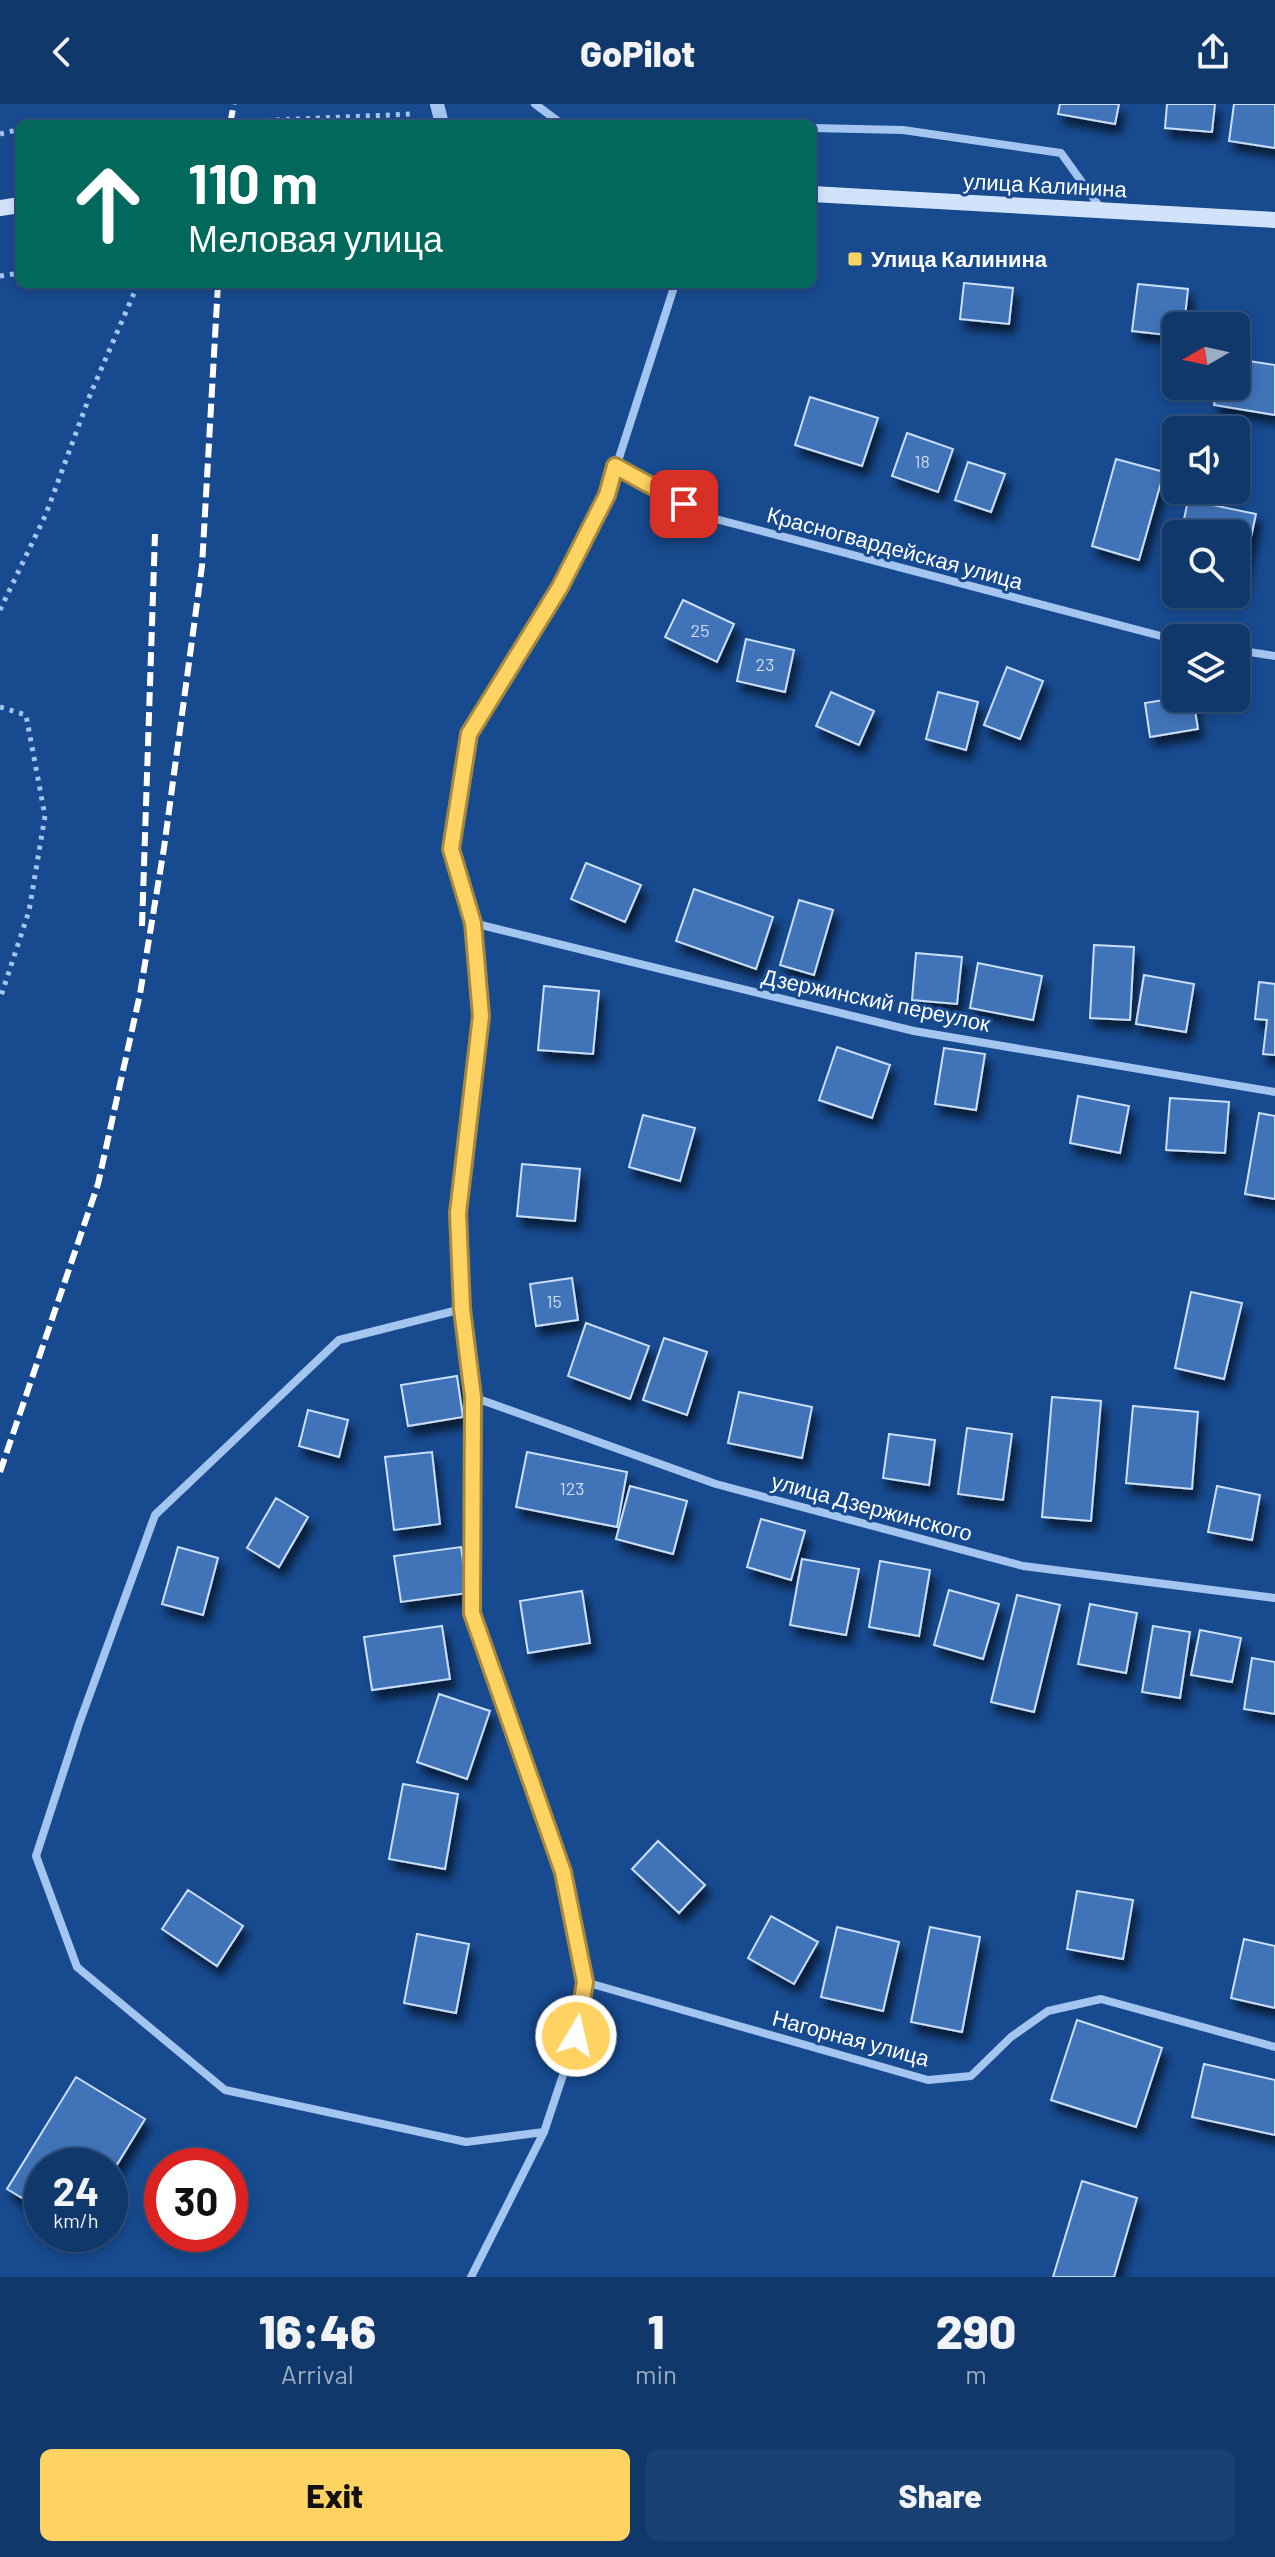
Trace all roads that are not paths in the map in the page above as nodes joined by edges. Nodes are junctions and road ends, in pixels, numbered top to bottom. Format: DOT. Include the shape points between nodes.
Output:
graph roads {
  1 [pos="535,104"];
  2 [pos="556,120"];
  3 [pos="816,128"];
  4 [pos="816,194"];
  5 [pos="1102,211"];
  6 [pos="1275,220"];
  7 [pos="674,288"];
  8 [pos="615,466"];
  9 [pos="1162,636"];
  10 [pos="1250,652"];
  11 [pos="1275,656"];
  12 [pos="473,923"];
  13 [pos="1275,1092"];
  14 [pos="462,1309"];
  15 [pos="473,1397"];
  16 [pos="1275,1598"];
  17 [pos="585,1982"];
  18 [pos="1275,2047"];
  19 [pos="544,2132"];
  20 [pos="471,2277"];
  1 -- 2 [label="street"];
  3 -- 5 [label="street" via="903,130 1061,153"];
  4 -- 5 [label="main road, улица Калинина"];
  5 -- 6 [label="main road, улица Калинина"];
  7 -- 8 [label="street"];
  8 -- 9 [label="street, Красногвардейская улица" via="708,517"];
  8 -- 12 [label="street" via="607,495 560,587 469,734 451,849"];
  10 -- 11 [label="street"];
  12 -- 13 [label="street, Дзержинский переулок" via="914,1031"];
  12 -- 14 [label="street" via="481,1016 458,1213"];
  14 -- 15 [label="street"];
  14 -- 19 [label="street" via="339,1340 155,1515 36,1856 77,1967 225,2090 466,2142"];
  15 -- 16 [label="street, улица Дзержинского" via="716,1484 1023,1566"];
  15 -- 17 [label="street" via="472,1613 563,1872"];
  17 -- 18 [label="street, Нагорная улица" via="928,2080 971,2076 1048,2011 1101,1999"];
  17 -- 19 [label="street" via="576,2036"];
  19 -- 20 [label="street"];
}
